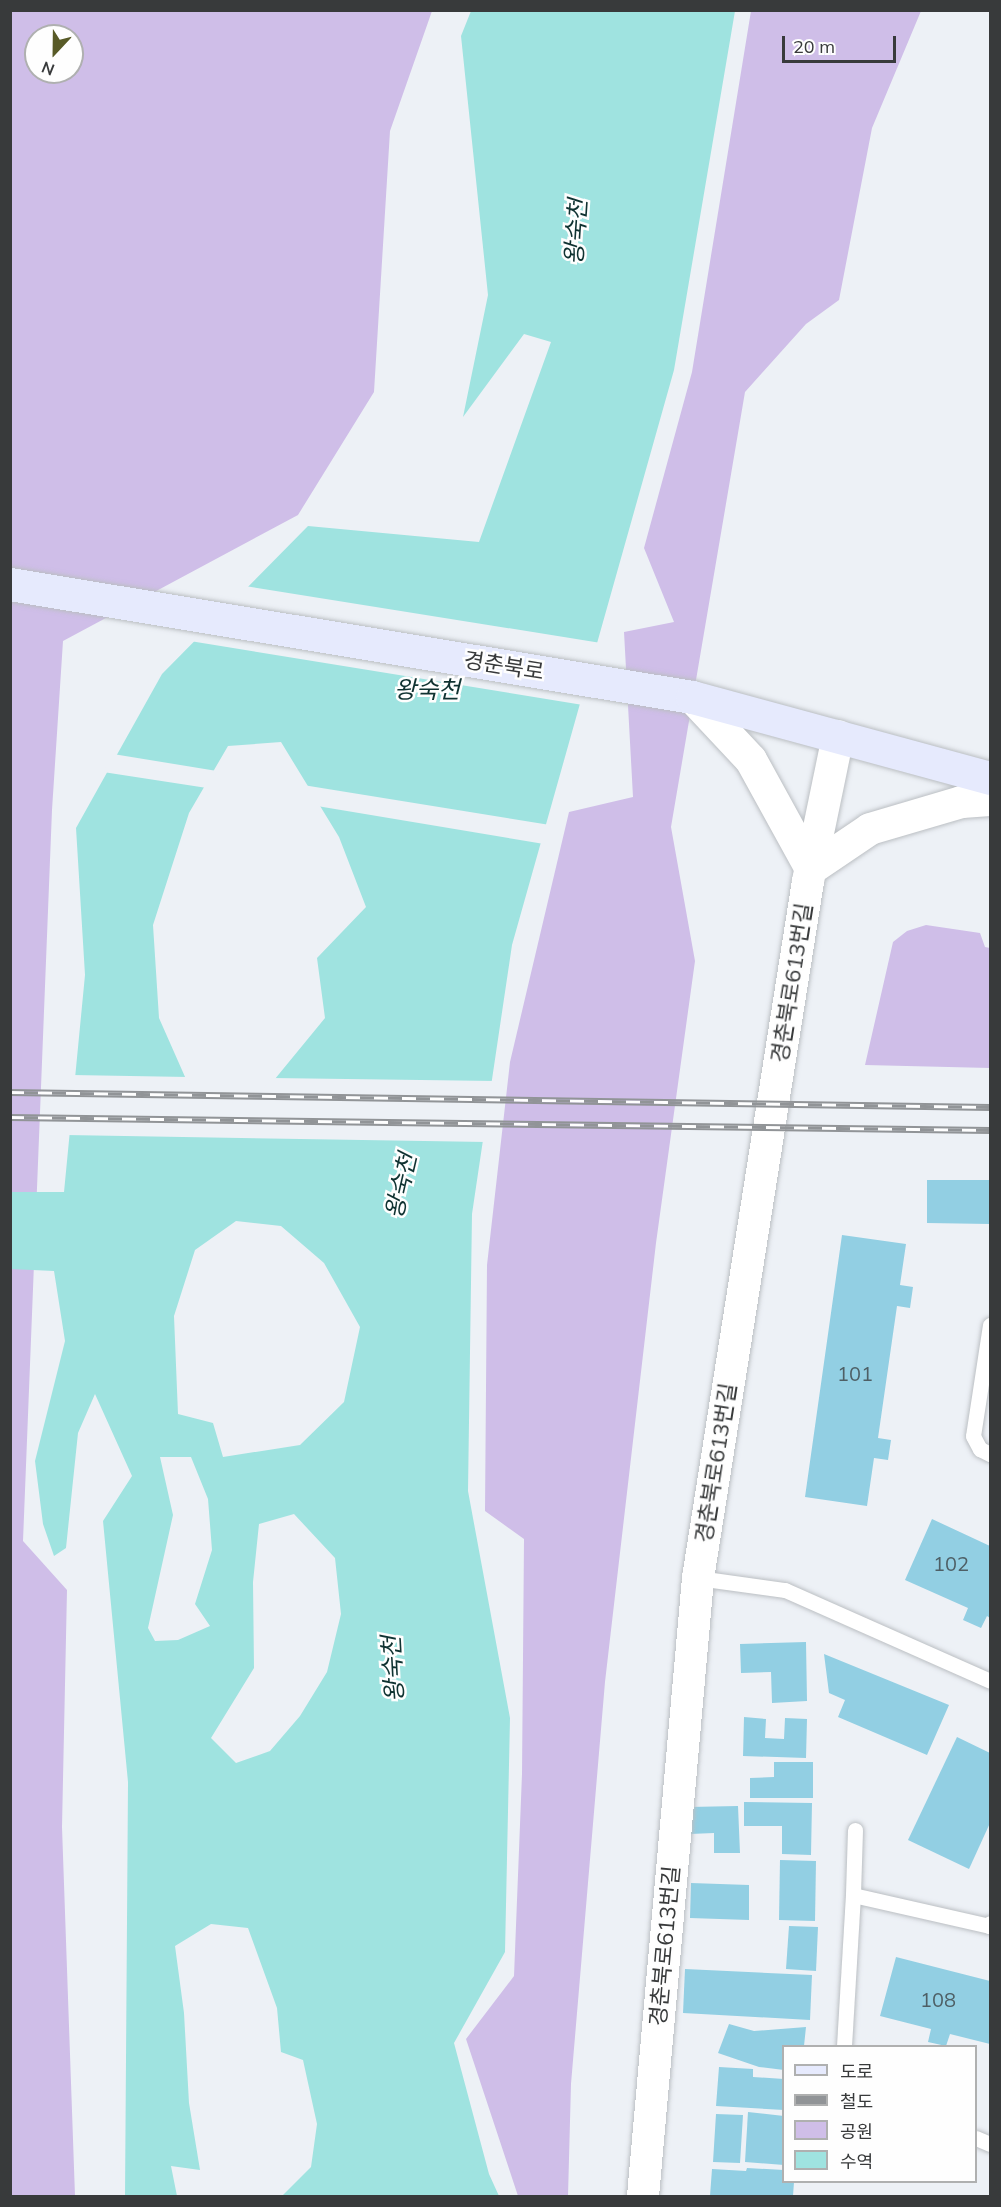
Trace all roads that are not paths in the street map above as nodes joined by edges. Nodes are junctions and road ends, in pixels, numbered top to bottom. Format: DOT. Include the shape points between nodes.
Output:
graph roads {
  1 [pos="10,584"];
  2 [pos="692,697"];
  3 [pos="838,735"];
  4 [pos="990,778"];
  5 [pos="990,800"];
  6 [pos="811,869"];
  7 [pos="990,1325"];
  8 [pos="990,1454"];
  9 [pos="698,1578"];
  10 [pos="990,1682"];
  11 [pos="855,1830"];
  12 [pos="853,1895"];
  13 [pos="990,1925"];
  14 [pos="843,2045"];
  15 [pos="644,2196"];
  1 -- 2 [label="street, 경춘북로"];
  2 -- 3 [label="street, 경춘북로"];
  2 -- 6 [label="street" via="751,759"];
  3 -- 4 [label="street, 경춘북로"];
  3 -- 6 [label="street, 경춘북로613번길"];
  5 -- 6 [label="street" via="962,801 870,829"];
  6 -- 9 [label="street, 경춘북로613번길"];
  7 -- 8 [label="lane" via="973,1436 980,1449"];
  9 -- 10 [label="lane" via="785,1590"];
  9 -- 15 [label="street, 경춘북로613번길"];
  11 -- 12 [label="lane"];
  12 -- 13 [label="lane"];
  12 -- 14 [label="lane"];
}
